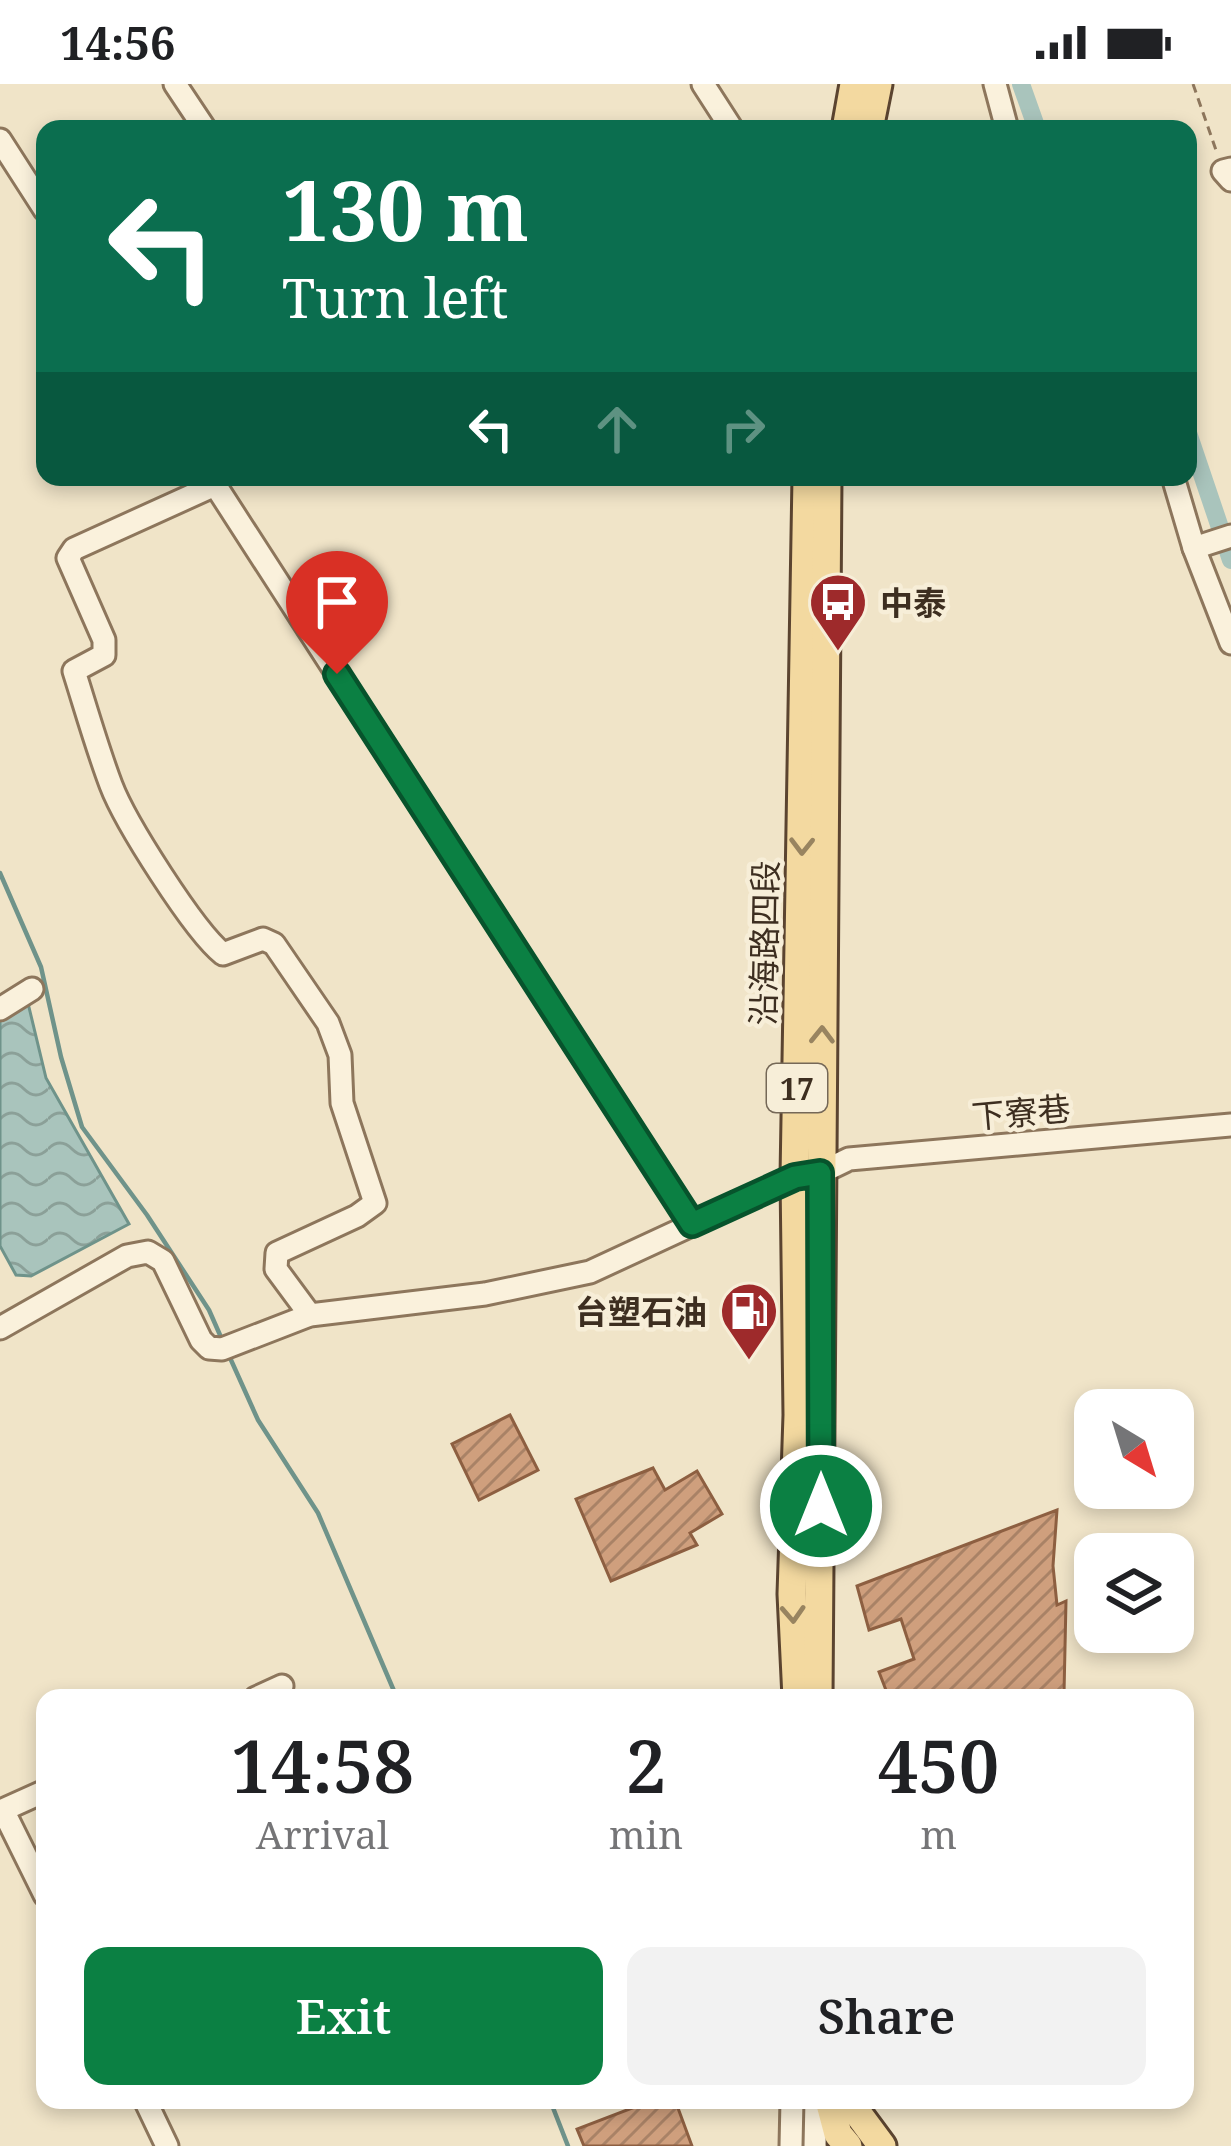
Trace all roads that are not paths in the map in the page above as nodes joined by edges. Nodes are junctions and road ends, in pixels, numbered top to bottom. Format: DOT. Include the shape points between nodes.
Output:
graph roads {
  1 [pos="175,84"];
  2 [pos="703,84"];
  3 [pos="854,84"];
  4 [pos="878,84"];
  5 [pos="995,84"];
  6 [pos="199,120"];
  7 [pos="726,120"];
  8 [pos="848,120"];
  9 [pos="871,120"];
  10 [pos="1005,120"];
  11 [pos="0,140"];
  12 [pos="36,196"];
  13 [pos="203,486"];
  14 [pos="216,486"];
  15 [pos="807,486"];
  16 [pos="826,486"];
  17 [pos="1176,486"];
  18 [pos="1231,536"];
  19 [pos="1194,548"];
  20 [pos="1231,643"];
  21 [pos="816,654"];
  22 [pos="32,989"];
  23 [pos="0,1010"];
  24 [pos="1231,1125"];
  25 [pos="807,1175"];
  26 [pos="692,1224"];
  27 [pos="310,1315"];
  28 [pos="0,1328"];
  29 [pos="282,1686"];
  30 [pos="276,1689"];
  31 [pos="797,1689"];
  32 [pos="818,1689"];
  33 [pos="36,1796"];
  34 [pos="36,1876"];
  35 [pos="149,2109"];
  36 [pos="792,2109"];
  37 [pos="817,2109"];
  38 [pos="831,2109"];
  39 [pos="855,2109"];
  40 [pos="167,2146"];
  41 [pos="791,2146"];
  42 [pos="815,2146"];
  43 [pos="848,2146"];
  44 [pos="882,2146"];
  1 -- 6 [label="street"];
  2 -- 7 [label="street"];
  3 -- 8 [label="main road"];
  4 -- 9 [label="main road"];
  5 -- 10 [label="street"];
  11 -- 12 [label="street"];
  13 -- 27 [label="street" via="74,549 68,558 104,640 104,655 74,671 113,791 179,901 223,954 262,939 274,944 328,1023 340,1055 342,1103 375,1203 277,1253 276,1270"];
  14 -- 26 [label="street"];
  15 -- 21 [label="main road, 沿海路四段 / 17"];
  16 -- 21 [label="main road, 沿海路四段 / 17"];
  17 -- 19 [label="street"];
  18 -- 19 [label="street"];
  19 -- 20 [label="street"];
  21 -- 25 [label="main road, 沿海路四段 / 17"];
  22 -- 23 [label="street"];
  24 -- 25 [label="street, 下寮巷" via="849,1159"];
  25 -- 26 [label="street, 下寮巷"];
  25 -- 31 [label="main road, 沿海路四段 / 17, one-way" via="792,1594"];
  25 -- 32 [label="main road, 沿海路四段 / 17"];
  26 -- 27 [label="street, 下寮巷" via="590,1272"];
  27 -- 28 [label="street, 下寮巷" via="209,1348 163,1262 148,1252 127,1256"];
  29 -- 30 [label="street"];
  33 -- 34 [label="street" via="4,1810"];
  35 -- 40 [label="street"];
  36 -- 41 [label="street"];
  37 -- 42 [label="street"];
  38 -- 43 [label="main road"];
  39 -- 44 [label="main road"];
}
